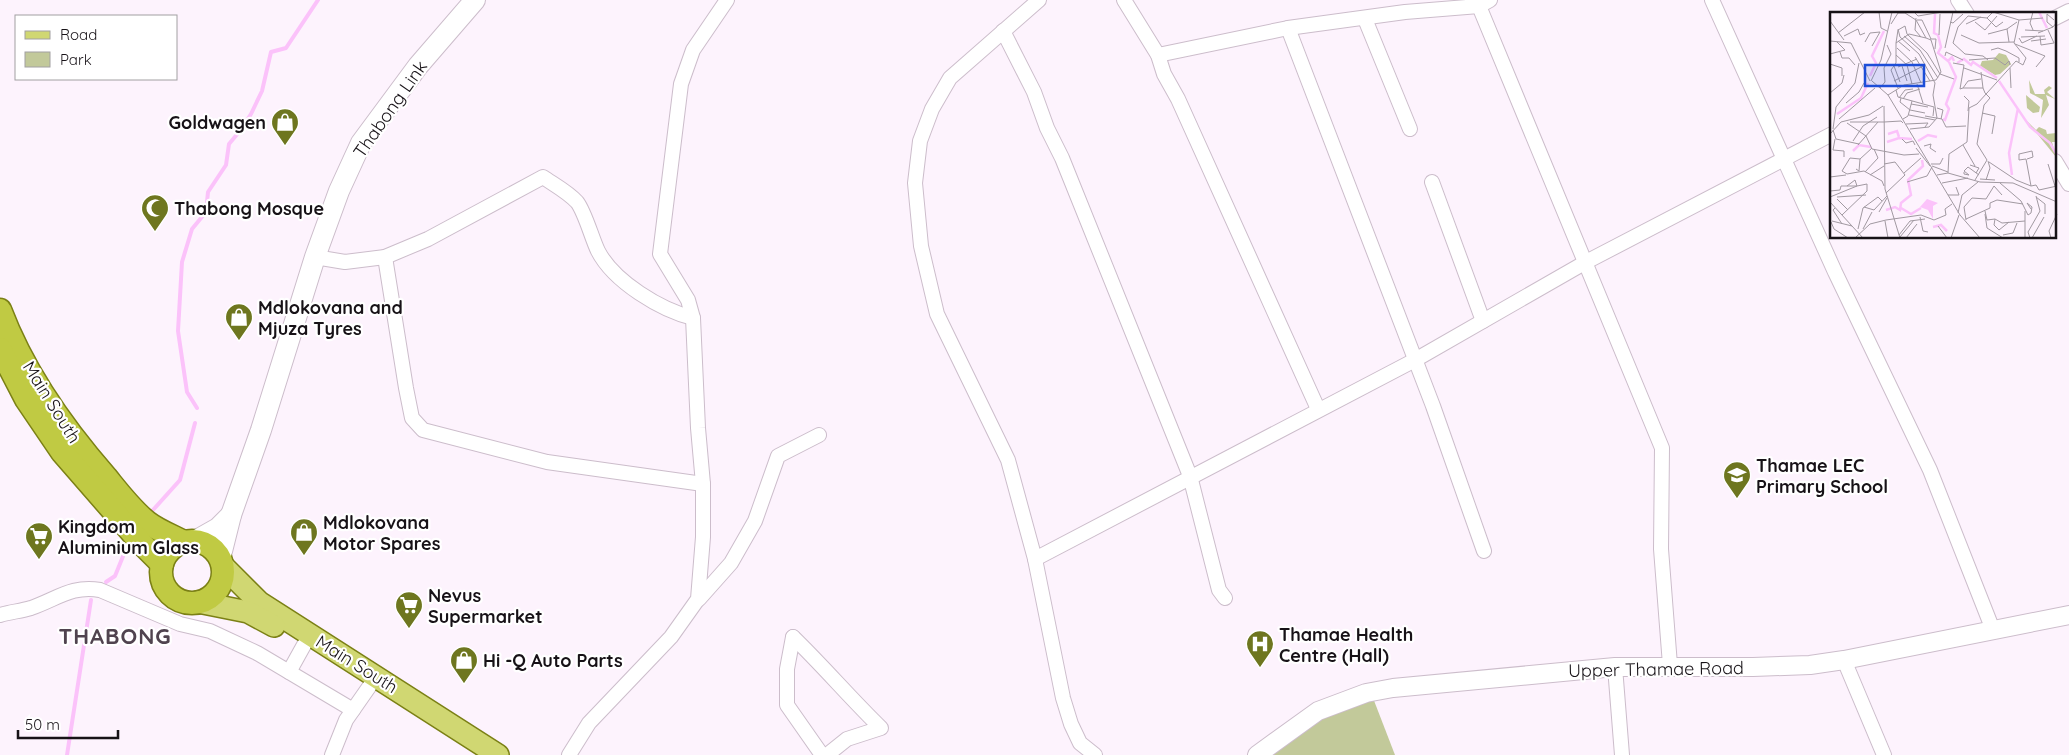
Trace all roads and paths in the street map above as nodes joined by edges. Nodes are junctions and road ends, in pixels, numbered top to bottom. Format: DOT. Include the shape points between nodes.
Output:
graph roads {
  1 [pos="475,0"];
  2 [pos="727,0"];
  3 [pos="1039,0"];
  4 [pos="1124,0"];
  5 [pos="1712,0"];
  6 [pos="1958,0"];
  7 [pos="1480,2"];
  8 [pos="2069,11"];
  9 [pos="1966,12"];
  10 [pos="1365,18"];
  11 [pos="2056,18"];
  12 [pos="1288,28"];
  13 [pos="1003,31"];
  14 [pos="1158,55"];
  15 [pos="1410,129"];
  16 [pos="1830,135"];
  17 [pos="1783,158"];
  18 [pos="2056,163"];
  19 [pos="1432,182"];
  20 [pos="2069,184"];
  21 [pos="315,257"];
  22 [pos="385,257"];
  23 [pos="1586,262"];
  24 [pos="0,310"];
  25 [pos="693,318"];
  26 [pos="1483,321"];
  27 [pos="0,349"];
  28 [pos="1415,360"];
  29 [pos="1318,409"];
  30 [pos="819,435"];
  31 [pos="1190,476"];
  32 [pos="703,484"];
  33 [pos="231,515"];
  34 [pos="190,541"];
  35 [pos="1484,552"];
  36 [pos="1035,559"];
  37 [pos="221,562"];
  38 [pos="162,564"];
  39 [pos="1225,598"];
  40 [pos="698,599"];
  41 [pos="198,602"];
  42 [pos="0,615"];
  43 [pos="2069,615"];
  44 [pos="1993,630"];
  45 [pos="304,645"];
  46 [pos="1844,660"];
  47 [pos="1670,665"];
  48 [pos="1615,666"];
  49 [pos="289,672"];
  50 [pos="369,687"];
  51 [pos="353,710"];
  52 [pos="332,755"];
  53 [pos="473,755"];
  54 [pos="498,755"];
  55 [pos="569,755"];
  56 [pos="822,755"];
  57 [pos="827,755"];
  58 [pos="1094,755"];
  59 [pos="1257,755"];
  60 [pos="1622,755"];
  61 [pos="1884,755"];
  1 -- 21 [label="main road, Thabong Link" via="418,66 361,143"];
  2 -- 25 [label="street" via="693,50 681,84 660,254 688,300"];
  3 -- 13 [label="street"];
  4 -- 14 [label="street"];
  5 -- 17 [label="street"];
  6 -- 9 [label="street"];
  7 -- 10 [label="street"];
  7 -- 23 [label="street"];
  8 -- 11 [label="street"];
  10 -- 12 [label="street"];
  10 -- 15 [label="street"];
  12 -- 14 [label="street"];
  12 -- 28 [label="street"];
  13 -- 31 [label="street" via="1062,158"];
  13 -- 36 [label="street" via="950,78 932,109 920,141 915,182 921,246 937,314 1008,460"];
  14 -- 29 [label="street"];
  16 -- 17 [label="street"];
  17 -- 23 [label="street"];
  17 -- 44 [label="street" via="1930,470"];
  18 -- 20 [label="street"];
  19 -- 26 [label="street"];
  21 -- 22 [label="street" via="345,262"];
  21 -- 33 [label="main road, Thabong Link"];
  22 -- 25 [label="street" via="428,240 543,176 577,202 608,267 641,294"];
  22 -- 32 [label="street" via="412,418 423,430 547,462"];
  23 -- 26 [label="street"];
  23 -- 47 [label="street" via="1662,448 1661,549"];
  24 -- 34 [label="highway, Main South" via="38,386 76,442 149,524"];
  25 -- 32 [label="street"];
  26 -- 28 [label="street"];
  27 -- 38 [label="highway, Main South" via="26,399 62,452"];
  28 -- 29 [label="street"];
  28 -- 35 [label="street"];
  29 -- 31 [label="street"];
  30 -- 40 [label="street" via="778,456 755,521 731,563"];
  31 -- 36 [label="street"];
  31 -- 39 [label="street" via="1219,590"];
  32 -- 40 [label="street" via="703,547"];
  33 -- 34 [label="main road" via="218,528"];
  33 -- 37 [label="main road, Thabong Link"];
  34 -- 37 [label="highway, Main South" via="210,547"];
  34 -- 38 [label="highway" via="170,550"];
  36 -- 58 [label="street" via="1052,655 1070,724 1080,743"];
  37 -- 41 [label="highway" via="220,585 215,593"];
  37 -- 54 [label="main road, Main South" via="259,602"];
  38 -- 41 [label="highway, Main South" via="162,582 172,596 189,603"];
  40 -- 55 [label="street" via="671,637 589,723"];
  41 -- 45 [label="main road, Main South" via="248,612"];
  42 -- 49 [label="street" via="30,608 74,589 87,587 180,624 210,631"];
  43 -- 44 [label="street, Upper Thamae Road"];
  44 -- 46 [label="street, Upper Thamae Road"];
  45 -- 49 [label="street"];
  45 -- 50 [label="main road, Main South"];
  46 -- 47 [label="street, Upper Thamae Road" via="1810,665"];
  46 -- 61 [label="street"];
  47 -- 48 [label="street, Upper Thamae Road"];
  48 -- 59 [label="street, Upper Thamae Road" via="1366,693 1318,711"];
  48 -- 60 [label="street"];
  49 -- 51 [label="street"];
  50 -- 51 [label="street"];
  50 -- 53 [label="main road, Main South"];
  51 -- 52 [label="street"];
  56 -- 57 [label="street" via="787,705 787,669 793,637 881,728 847,739"];
}
